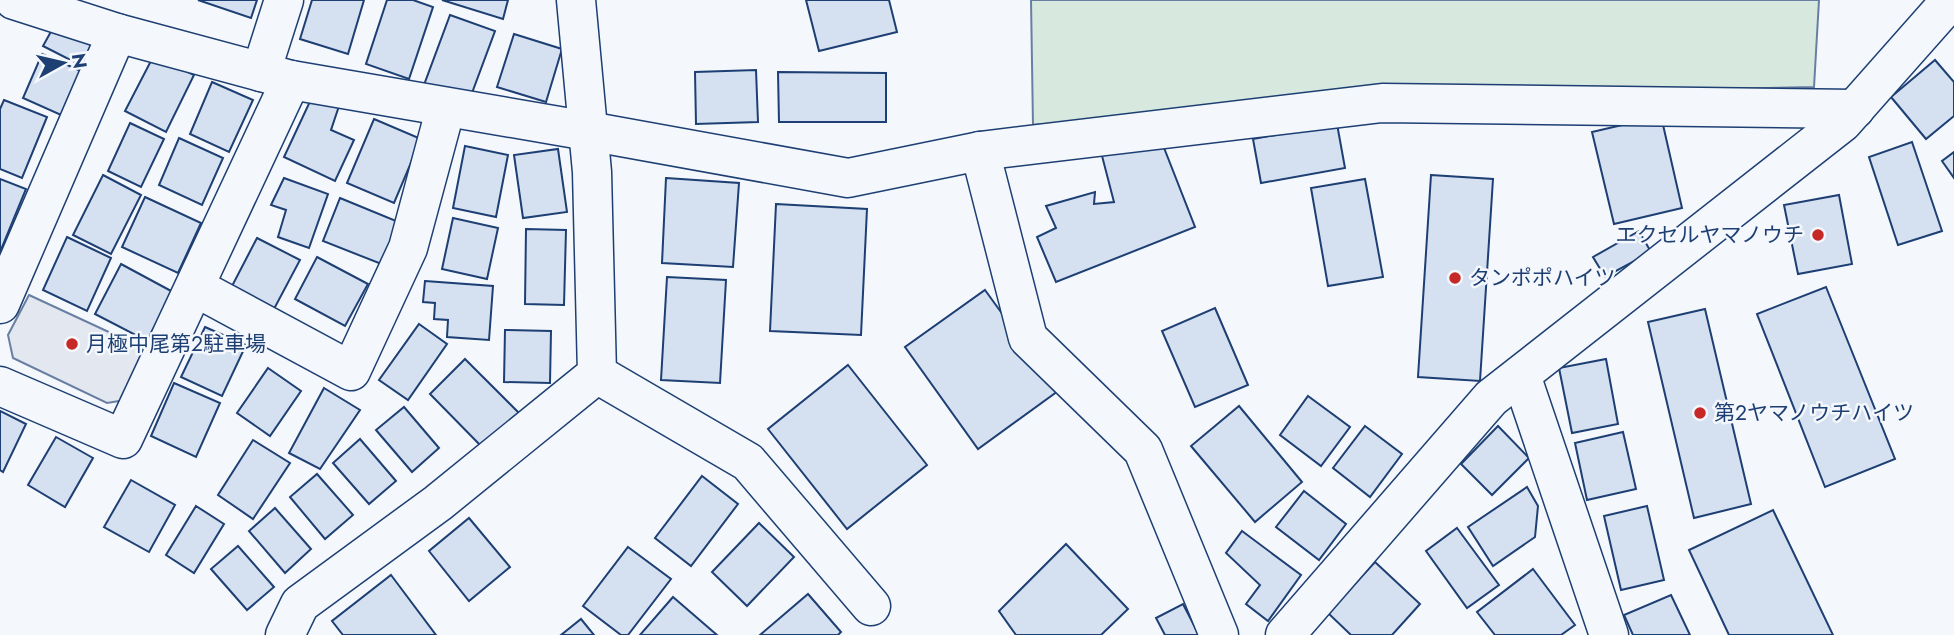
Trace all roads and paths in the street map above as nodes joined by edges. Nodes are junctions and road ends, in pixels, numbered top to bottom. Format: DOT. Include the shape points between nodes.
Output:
graph roads {
  1 [pos="14,0"];
  2 [pos="284,0"];
  3 [pos="576,0"];
  4 [pos="1951,0"];
  5 [pos="117,33"];
  6 [pos="276,76"];
  7 [pos="446,107"];
  8 [pos="1855,109"];
  9 [pos="588,131"];
  10 [pos="980,151"];
  11 [pos="195,287"];
  12 [pos="0,304"];
  13 [pos="597,373"];
  14 [pos="1521,375"];
  15 [pos="0,386"];
  16 [pos="871,606"];
  17 [pos="285,635"];
  18 [pos="1219,635"];
  19 [pos="1285,635"];
  20 [pos="1609,635"];
  1 -- 5 [label="street"];
  2 -- 6 [label="street"];
  3 -- 9 [label="street"];
  4 -- 8 [label="street"];
  5 -- 6 [label="street"];
  5 -- 12 [label="street"];
  6 -- 7 [label="street"];
  6 -- 11 [label="street"];
  7 -- 9 [label="street"];
  7 -- 11 [label="street" via="408,248 351,371"];
  8 -- 10 [label="street" via="1382,103"];
  8 -- 14 [label="street"];
  9 -- 10 [label="street" via="848,178"];
  9 -- 13 [label="street"];
  10 -- 18 [label="street" via="1028,338 1143,450"];
  11 -- 15 [label="street" via="123,439"];
  13 -- 16 [label="street" via="748,462"];
  13 -- 17 [label="street" via="438,503 300,604"];
  14 -- 19 [label="street" via="1491,398"];
  14 -- 20 [label="street"];
}
